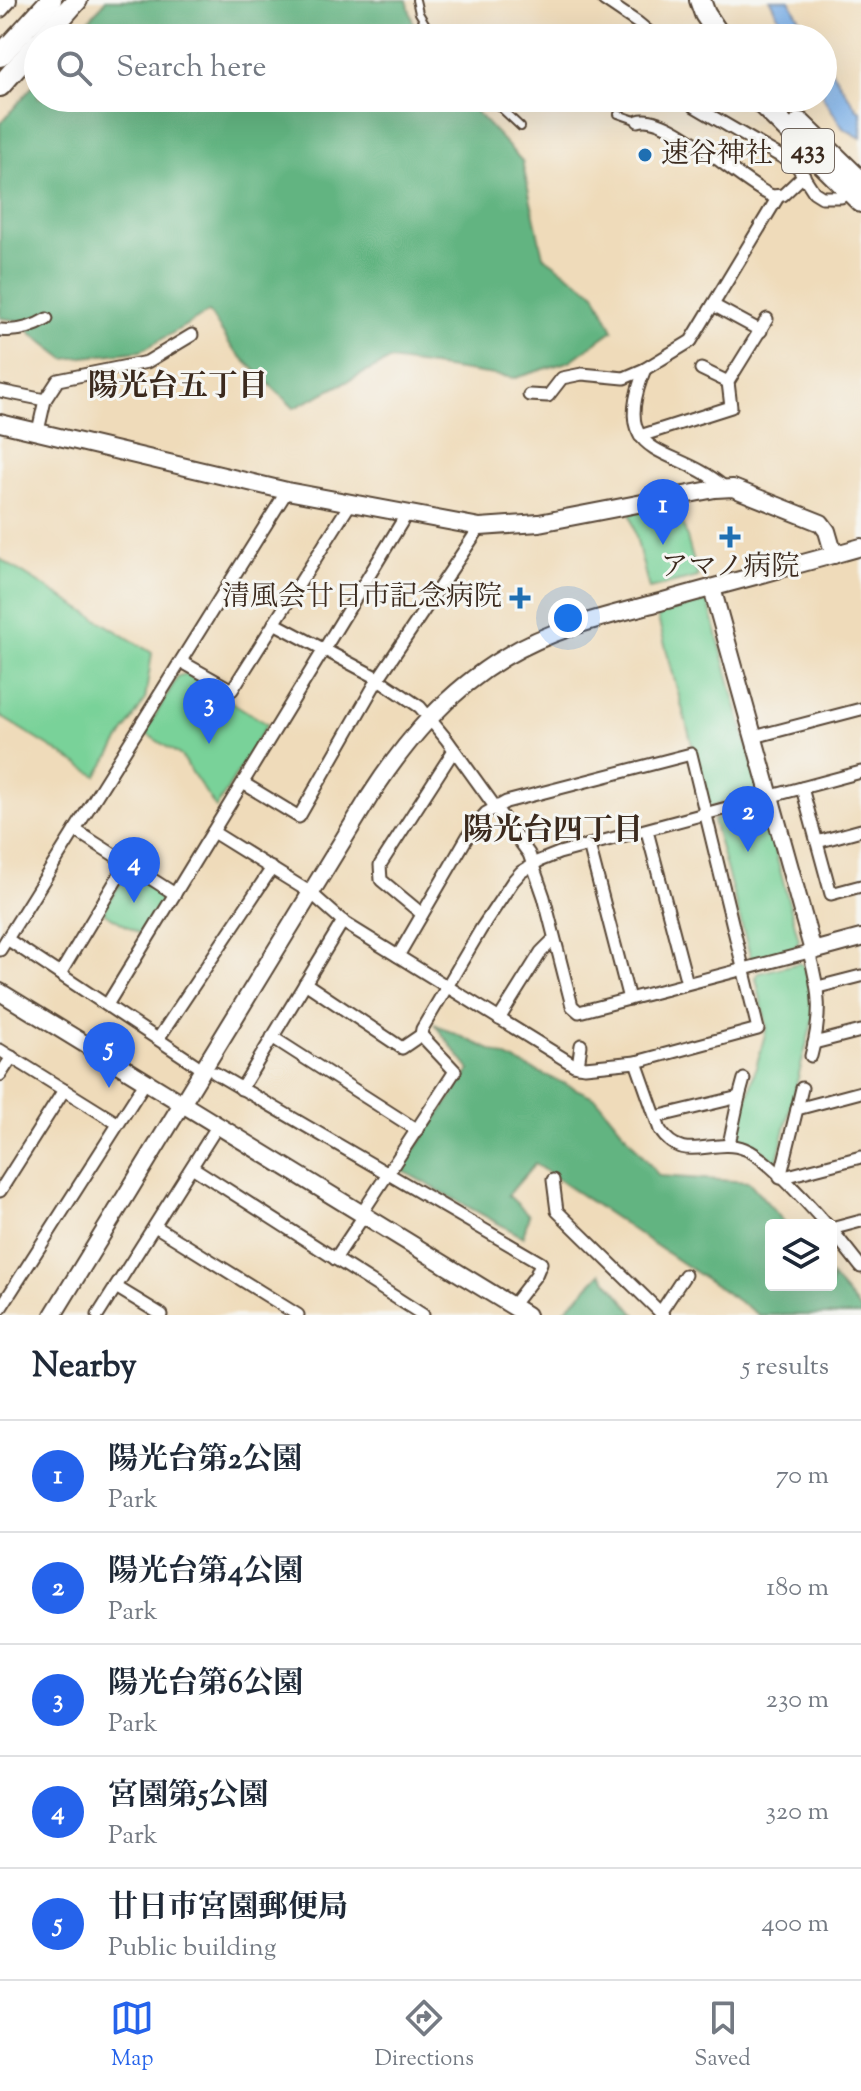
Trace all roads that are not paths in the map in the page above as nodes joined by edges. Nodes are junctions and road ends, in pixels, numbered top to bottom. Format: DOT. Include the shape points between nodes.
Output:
graph roads {
  1 [pos="8,0"];
  2 [pos="51,0"];
  3 [pos="77,0"];
  4 [pos="416,0"];
  5 [pos="604,0"];
  6 [pos="685,0"];
  7 [pos="700,0"];
  8 [pos="0,9"];
  9 [pos="29,24"];
  10 [pos="56,24"];
  11 [pos="426,24"];
  12 [pos="639,24"];
  13 [pos="698,24"];
  14 [pos="712,24"];
  15 [pos="24,30"];
  16 [pos="0,56"];
  17 [pos="24,59"];
  18 [pos="0,86"];
  19 [pos="505,112"];
  20 [pos="707,112"];
  21 [pos="772,112"];
  22 [pos="787,112"];
  23 [pos="618,114"];
  24 [pos="638,121"];
  25 [pos="521,127"];
  26 [pos="804,175"];
  27 [pos="858,189"];
  28 [pos="778,197"];
  29 [pos="713,305"];
  30 [pos="47,319"];
  31 [pos="767,319"];
  32 [pos="0,330"];
  33 [pos="761,331"];
  34 [pos="192,335"];
  35 [pos="645,369"];
  36 [pos="701,369"];
  37 [pos="728,382"];
  38 [pos="0,391"];
  39 [pos="529,395"];
  40 [pos="45,400"];
  41 [pos="0,423"];
  42 [pos="38,431"];
  43 [pos="640,436"];
  44 [pos="724,487"];
  45 [pos="287,491"];
  46 [pos="350,504"];
  47 [pos="406,515"];
  48 [pos="480,527"];
  49 [pos="861,547"];
  50 [pos="834,555"];
  51 [pos="712,588"];
  52 [pos="274,623"];
  53 [pos="324,650"];
  54 [pos="182,662"];
  55 [pos="378,679"];
  56 [pos="861,709"];
  57 [pos="429,718"];
  58 [pos="754,737"];
  59 [pos="454,750"];
  60 [pos="861,772"];
  61 [pos="243,783"];
  62 [pos="802,788"];
  63 [pos="770,796"];
  64 [pos="496,808"];
  65 [pos="705,814"];
  66 [pos="75,830"];
  67 [pos="861,830"];
  68 [pos="647,831"];
  69 [pos="213,832"];
  70 [pos="817,842"];
  71 [pos="589,845"];
  72 [pos="127,862"];
  73 [pos="533,865"];
  74 [pos="272,868"];
  75 [pos="861,886"];
  76 [pos="311,893"];
  77 [pos="175,894"];
  78 [pos="422,914"];
  79 [pos="343,921"];
  80 [pos="861,938"];
  81 [pos="7,939"];
  82 [pos="554,939"];
  83 [pos="0,950"];
  84 [pos="811,952"];
  85 [pos="398,956"];
  86 [pos="743,969"];
  87 [pos="60,974"];
  88 [pos="861,976"];
  89 [pos="305,983"];
  90 [pos="687,983"];
  91 [pos="447,987"];
  92 [pos="818,987"];
  93 [pos="0,992"];
  94 [pos="629,999"];
  95 [pos="107,1005"];
  96 [pos="499,1019"];
  97 [pos="758,1029"];
  98 [pos="861,1031"];
  99 [pos="421,1035"];
  100 [pos="272,1037"];
  101 [pos="158,1039"];
  102 [pos="754,1043"];
  103 [pos="581,1045"];
  104 [pos="0,1050"];
  105 [pos="12,1057"];
  106 [pos="636,1062"];
  107 [pos="195,1064"];
  108 [pos="578,1066"];
  109 [pos="215,1073"];
  110 [pos="0,1075"];
  111 [pos="744,1079"];
  112 [pos="142,1087"];
  113 [pos="802,1088"];
  114 [pos="241,1089"];
  115 [pos="64,1090"];
  116 [pos="861,1092"];
  117 [pos="739,1097"];
  118 [pos="184,1103"];
  119 [pos="797,1109"];
  120 [pos="656,1117"];
  121 [pos="117,1123"];
  122 [pos="417,1130"];
  123 [pos="213,1133"];
  124 [pos="729,1144"];
  125 [pos="861,1157"];
  126 [pos="192,1167"];
  127 [pos="388,1175"];
  128 [pos="780,1178"];
  129 [pos="553,1180"];
  130 [pos="0,1191"];
  131 [pos="360,1218"];
  132 [pos="821,1219"];
  133 [pos="861,1221"];
  134 [pos="155,1226"];
  135 [pos="837,1226"];
  136 [pos="837,1237"];
  137 [pos="335,1259"];
  138 [pos="861,1267"];
  139 [pos="685,1275"];
  140 [pos="116,1287"];
  141 [pos="512,1306"];
  142 [pos="0,1309"];
  143 [pos="662,1314"];
  144 [pos="53,1315"];
  145 [pos="98,1315"];
  146 [pos="162,1315"];
  147 [pos="298,1315"];
  148 [pos="423,1315"];
  149 [pos="527,1315"];
  1 -- 8 [label="street"];
  2 -- 9 [label="highway"];
  3 -- 10 [label="highway"];
  4 -- 11 [label="lane"];
  5 -- 12 [label="street"];
  6 -- 13 [label="highway"];
  7 -- 14 [label="highway"];
  15 -- 16 [label="highway"];
  17 -- 18 [label="highway"];
  19 -- 25 [label="lane"];
  20 -- 26 [label="street" via="793,163"];
  21 -- 27 [label="highway, 433"];
  22 -- 27 [label="highway, 433"];
  23 -- 24 [label="lane"];
  24 -- 28 [label="street" via="676,131"];
  26 -- 27 [label="street" via="822,197 841,197"];
  26 -- 28 [label="street"];
  28 -- 29 [label="street"];
  29 -- 33 [label="street"];
  29 -- 35 [label="street" via="691,341"];
  30 -- 32 [label="street" via="35,327"];
  31 -- 33 [label="street"];
  33 -- 37 [label="street"];
  34 -- 40 [label="street" via="147,362 58,380"];
  35 -- 39 [label="street" via="624,378 572,375 562,378 548,396"];
  35 -- 43 [label="street" via="635,395"];
  36 -- 37 [label="street"];
  37 -- 43 [label="street" via="731,407"];
  38 -- 40 [label="street"];
  40 -- 42 [label="street"];
  41 -- 42 [label="street"];
  42 -- 45 [label="street"];
  43 -- 44 [label="street" via="655,451 692,464"];
  44 -- 48 [label="street" via="539,523"];
  44 -- 50 [label="street" via="821,523"];
  45 -- 46 [label="street"];
  45 -- 54 [label="street"];
  46 -- 47 [label="street"];
  46 -- 52 [label="street"];
  47 -- 48 [label="street"];
  47 -- 53 [label="street"];
  48 -- 55 [label="street"];
  49 -- 50 [label="street"];
  50 -- 51 [label="street"];
  51 -- 57 [label="street" via="566,627 526,645 469,682"];
  51 -- 58 [label="street"];
  52 -- 53 [label="street"];
  52 -- 54 [label="street" via="232,690"];
  53 -- 55 [label="street"];
  53 -- 61 [label="street"];
  54 -- 66 [label="street"];
  55 -- 57 [label="street"];
  55 -- 61 [label="street" via="299,817"];
  56 -- 58 [label="street"];
  57 -- 59 [label="street"];
  57 -- 76 [label="street" via="393,761"];
  58 -- 63 [label="street"];
  59 -- 64 [label="street"];
  59 -- 78 [label="street" via="380,865 381,880"];
  60 -- 62 [label="street"];
  61 -- 69 [label="street"];
  62 -- 63 [label="street"];
  62 -- 70 [label="street"];
  63 -- 65 [label="street"];
  63 -- 84 [label="street"];
  64 -- 65 [label="street" via="691,754"];
  64 -- 73 [label="street"];
  64 -- 78 [label="street" via="472,829"];
  65 -- 68 [label="street"];
  65 -- 86 [label="street"];
  66 -- 72 [label="street"];
  66 -- 81 [label="street"];
  67 -- 70 [label="street"];
  68 -- 71 [label="street"];
  68 -- 90 [label="street"];
  69 -- 74 [label="street"];
  69 -- 77 [label="street"];
  70 -- 75 [label="street" via="831,894"];
  71 -- 73 [label="street"];
  71 -- 94 [label="street"];
  72 -- 77 [label="street"];
  72 -- 87 [label="street"];
  73 -- 82 [label="street"];
  73 -- 91 [label="street" via="513,881"];
  74 -- 76 [label="street"];
  74 -- 101 [label="street"];
  76 -- 79 [label="street"];
  76 -- 118 [label="street"];
  77 -- 95 [label="street"];
  78 -- 85 [label="street"];
  79 -- 85 [label="street"];
  79 -- 89 [label="street"];
  80 -- 84 [label="street"];
  81 -- 83 [label="street"];
  81 -- 87 [label="street"];
  82 -- 94 [label="street" via="579,1018"];
  82 -- 96 [label="street"];
  84 -- 86 [label="street"];
  84 -- 92 [label="street"];
  85 -- 91 [label="street"];
  86 -- 90 [label="street"];
  86 -- 97 [label="street"];
  87 -- 95 [label="street"];
  88 -- 92 [label="street"];
  89 -- 99 [label="street" via="402,1048"];
  89 -- 100 [label="street"];
  90 -- 94 [label="street"];
  91 -- 96 [label="street"];
  91 -- 99 [label="street"];
  92 -- 98 [label="street" via="819,1021 812,1049"];
  93 -- 118 [label="street"];
  95 -- 101 [label="street"];
  96 -- 108 [label="street"];
  97 -- 102 [label="street"];
  97 -- 106 [label="street"];
  99 -- 122 [label="street" via="455,1071"];
  100 -- 114 [label="street"];
  100 -- 122 [label="street"];
  101 -- 107 [label="street"];
  103 -- 108 [label="street"];
  104 -- 105 [label="street"];
  105 -- 110 [label="street"];
  105 -- 115 [label="street"];
  106 -- 108 [label="street"];
  106 -- 120 [label="street"];
  109 -- 114 [label="street"];
  111 -- 117 [label="street"];
  112 -- 121 [label="street"];
  113 -- 119 [label="street"];
  114 -- 127 [label="street"];
  115 -- 121 [label="street"];
  115 -- 130 [label="street"];
  116 -- 119 [label="street"];
  117 -- 120 [label="street"];
  117 -- 124 [label="street"];
  118 -- 131 [label="street"];
  118 -- 144 [label="street"];
  119 -- 128 [label="street"];
  120 -- 124 [label="street" via="665,1138 682,1149"];
  121 -- 142 [label="street"];
  122 -- 127 [label="street"];
  123 -- 126 [label="street"];
  124 -- 128 [label="street" via="757,1155"];
  125 -- 128 [label="street"];
  126 -- 134 [label="street"];
  126 -- 137 [label="street"];
  127 -- 131 [label="street"];
  127 -- 141 [label="street" via="541,1263"];
  128 -- 132 [label="street"];
  129 -- 143 [label="street" via="557,1211"];
  131 -- 137 [label="street"];
  131 -- 141 [label="street"];
  133 -- 135 [label="street"];
  134 -- 140 [label="street"];
  134 -- 147 [label="street"];
  136 -- 138 [label="street"];
  137 -- 148 [label="street"];
  139 -- 143 [label="street"];
  140 -- 145 [label="street"];
  140 -- 146 [label="street"];
  141 -- 149 [label="street"];
}
